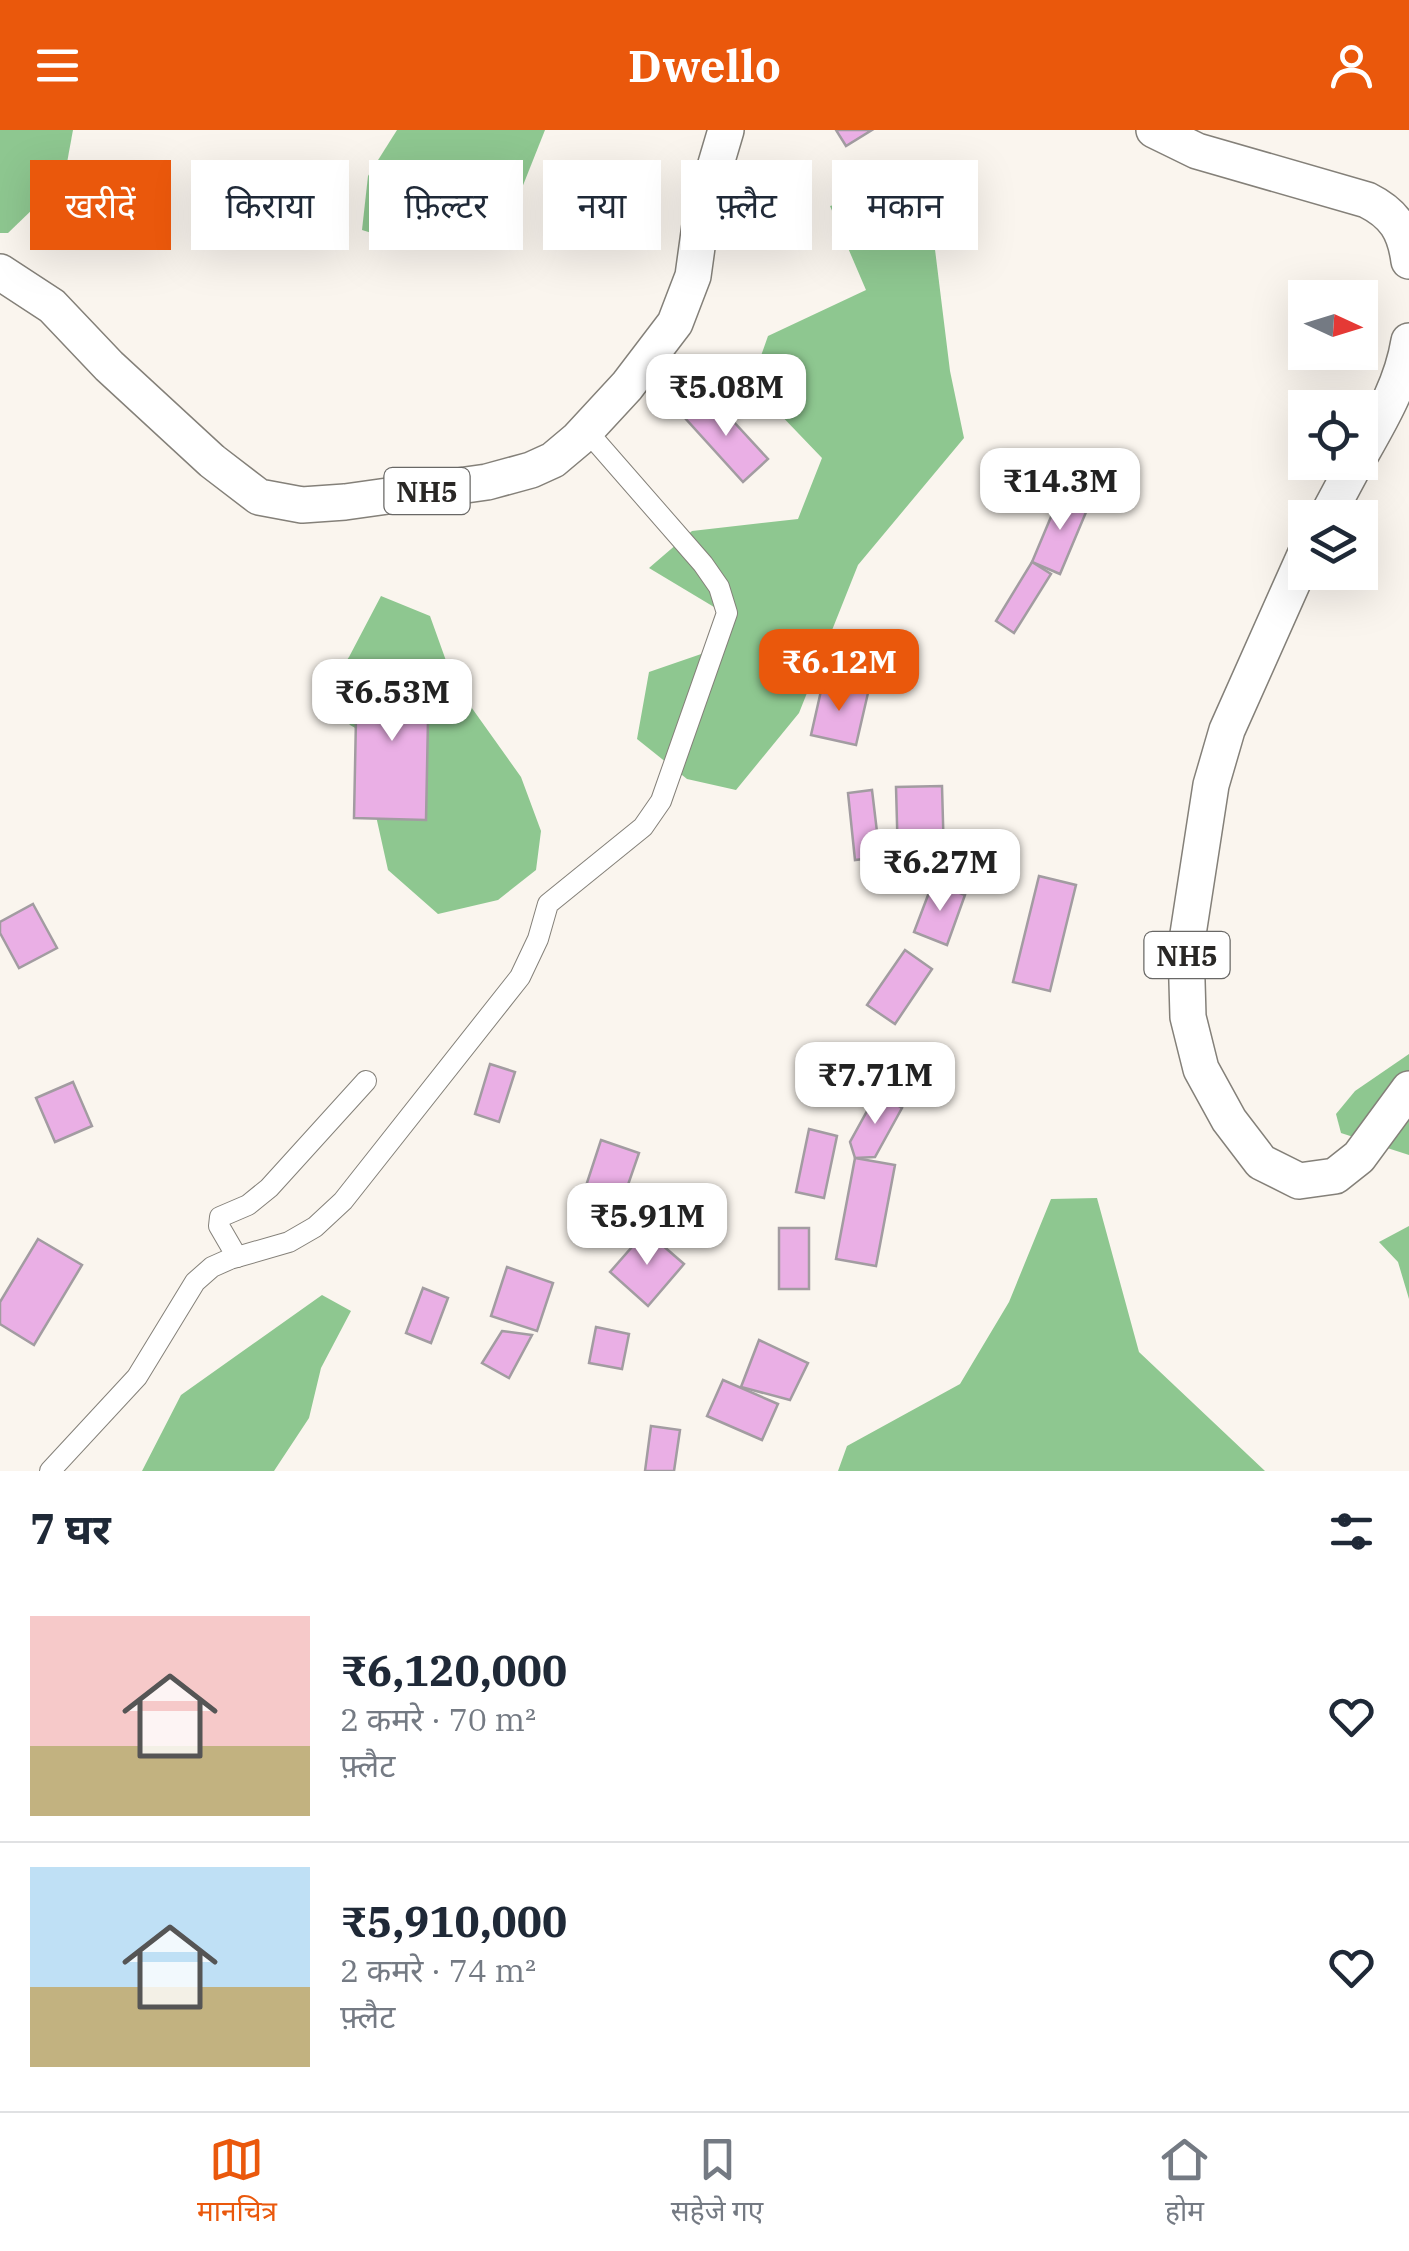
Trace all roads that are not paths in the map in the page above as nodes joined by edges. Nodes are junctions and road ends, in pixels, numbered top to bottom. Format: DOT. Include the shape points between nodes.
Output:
graph roads {
  1 [pos="726,130"];
  2 [pos="1154,130"];
  3 [pos="1409,261"];
  4 [pos="0,272"];
  5 [pos="1409,341"];
  6 [pos="1378,424"];
  7 [pos="586,430"];
  8 [pos="1289,590"];
  9 [pos="366,1081"];
  10 [pos="1409,1089"];
  11 [pos="237,1257"];
  12 [pos="50,1471"];
  1 -- 7 [label="highway, NH5" via="702,211 693,276 675,323"];
  2 -- 3 [label="highway" via="1197,151 1389,210 1406,236"];
  4 -- 7 [label="highway, NH5" via="52,306 108,366 259,497 302,505 488,482 553,460"];
  5 -- 6 [label="highway"];
  7 -- 11 [label="street" via="703,564 727,613 660,801 643,827 548,904 520,976 343,1201 289,1242"];
  8 -- 10 [label="highway, NH5" via="1227,730 1211,785 1186,947 1188,1017 1201,1070 1229,1120 1261,1162 1299,1181 1335,1176 1359,1157"];
  9 -- 11 [label="street" via="268,1188 220,1217"];
  11 -- 12 [label="street" via="194,1282 137,1377"];
}
